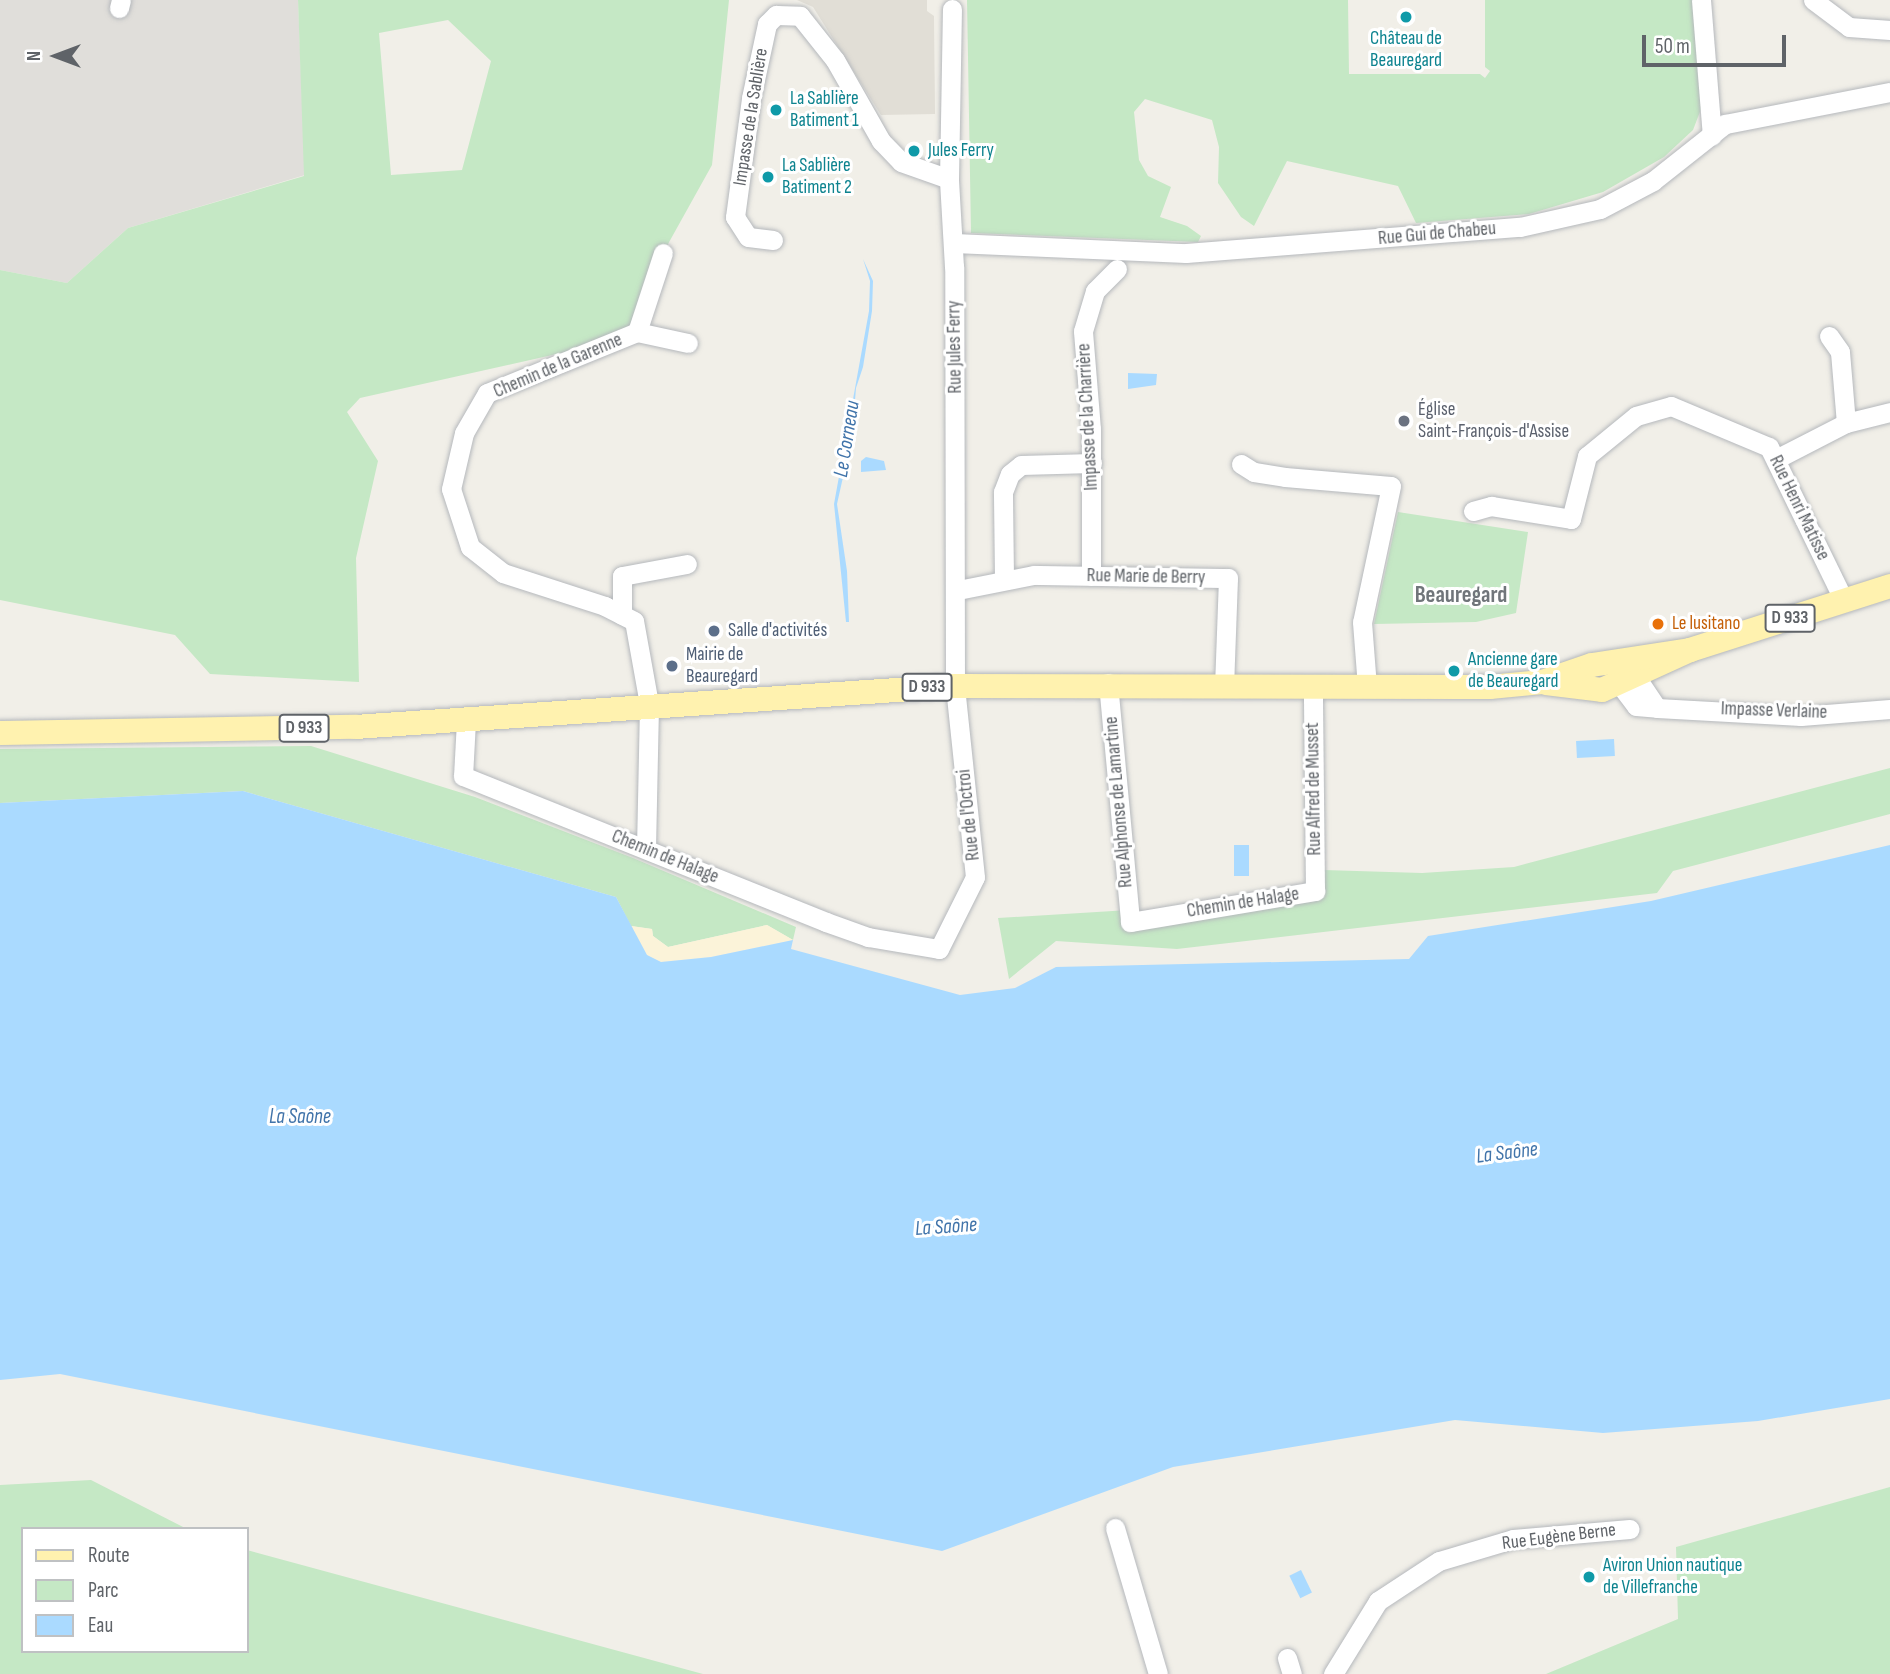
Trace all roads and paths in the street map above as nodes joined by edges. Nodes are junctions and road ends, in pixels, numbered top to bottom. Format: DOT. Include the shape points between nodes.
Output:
graph roads {
  1 [pos="1701,0"];
  2 [pos="1813,1"];
  3 [pos="952,3"];
  4 [pos="1890,30"];
  5 [pos="1890,92"];
  6 [pos="1718,130"];
  7 [pos="948,179"];
  8 [pos="773,240"];
  9 [pos="954,243"];
  10 [pos="663,253"];
  11 [pos="1117,269"];
  12 [pos="637,332"];
  13 [pos="1829,336"];
  14 [pos="688,343"];
  15 [pos="1890,412"];
  16 [pos="1846,423"];
  17 [pos="1776,459"];
  18 [pos="1092,463"];
  19 [pos="1241,464"];
  20 [pos="1473,511"];
  21 [pos="687,564"];
  22 [pos="1091,576"];
  23 [pos="1004,578"];
  24 [pos="1890,586"];
  25 [pos="958,590"];
  26 [pos="1844,601"];
  27 [pos="622,615"];
  28 [pos="1623,673"];
  29 [pos="1108,683"];
  30 [pos="955,685"];
  31 [pos="1224,685"];
  32 [pos="1313,687"];
  33 [pos="1367,687"];
  34 [pos="649,704"];
  35 [pos="1890,709"];
  36 [pos="466,721"];
  37 [pos="0,733"];
  38 [pos="646,849"];
  39 [pos="1315,891"];
  40 [pos="1130,922"];
  41 [pos="868,937"];
  42 [pos="1115,1528"];
  43 [pos="1630,1529"];
  44 [pos="1158,1674"];
  45 [pos="1333,1674"];
  1 -- 6 [label="street" via="1709,84 1706,108"];
  2 -- 4 [label="street" via="1849,27"];
  3 -- 7 [label="street, Rue Jules Ferry"];
  5 -- 6 [label="street, Rue Gui de Chabeu"];
  6 -- 9 [label="street, Rue Gui de Chabeu" via="1653,181 1600,209 1520,227 1198,253"];
  7 -- 8 [label="street, Impasse de la Sablière" via="901,162 881,141 835,60 800,16 776,15 768,24 751,98 735,217 748,237"];
  7 -- 9 [label="street, Rue Jules Ferry"];
  9 -- 25 [label="street, Rue Jules Ferry"];
  10 -- 12 [label="street, Chemin de la Garenne"];
  11 -- 18 [label="street, Impasse de la Charrière" via="1095,290 1083,331"];
  12 -- 14 [label="street, Chemin de la Garenne"];
  12 -- 27 [label="street, Chemin de la Garenne" via="487,393 464,433 451,489 470,547 503,573"];
  13 -- 16 [label="street" via="1840,352"];
  15 -- 16 [label="street"];
  16 -- 17 [label="street"];
  17 -- 20 [label="street, Rue Henri Matisse" via="1769,447 1671,406 1636,416 1587,456 1571,519 1491,506"];
  17 -- 26 [label="street, Rue Henri Matisse"];
  18 -- 22 [label="street, Impasse de la Charrière"];
  18 -- 23 [label="street" via="1021,465 1010,474 1003,492"];
  19 -- 33 [label="street" via="1254,472 1286,477 1391,486 1363,615"];
  21 -- 27 [label="street" via="622,576"];
  22 -- 23 [label="street, Rue Marie de Berry"];
  22 -- 31 [label="street, Rue Marie de Berry" via="1228,578"];
  23 -- 25 [label="street, Rue Marie de Berry"];
  24 -- 26 [label="main road, D 933"];
  25 -- 30 [label="street, Rue Jules Ferry"];
  26 -- 28 [label="main road, D 933"];
  27 -- 34 [label="street" via="634,621"];
  28 -- 33 [label="main road, D 933" via="1602,690 1542,682"];
  28 -- 35 [label="street, Impasse Verlaine" via="1636,706 1801,716"];
  29 -- 30 [label="main road, D 933"];
  29 -- 31 [label="main road, D 933"];
  29 -- 40 [label="street, Rue Alphonse de Lamartine"];
  30 -- 34 [label="main road, D 933"];
  30 -- 41 [label="street, Rue de l'Octroi" via="975,877 939,948"];
  31 -- 32 [label="main road, D 933"];
  32 -- 33 [label="main road, D 933"];
  32 -- 39 [label="street, Rue Alfred de Musset"];
  34 -- 36 [label="main road, D 933"];
  34 -- 38 [label="street"];
  36 -- 37 [label="main road, D 933"];
  36 -- 38 [label="street, Chemin de Halage" via="463,776"];
  38 -- 41 [label="street, Chemin de Halage"];
  39 -- 40 [label="street, Chemin de Halage"];
  42 -- 44 [label="street"];
  43 -- 45 [label="street, Rue Eugène Berne" via="1513,1539 1439,1561 1378,1601"];
}
